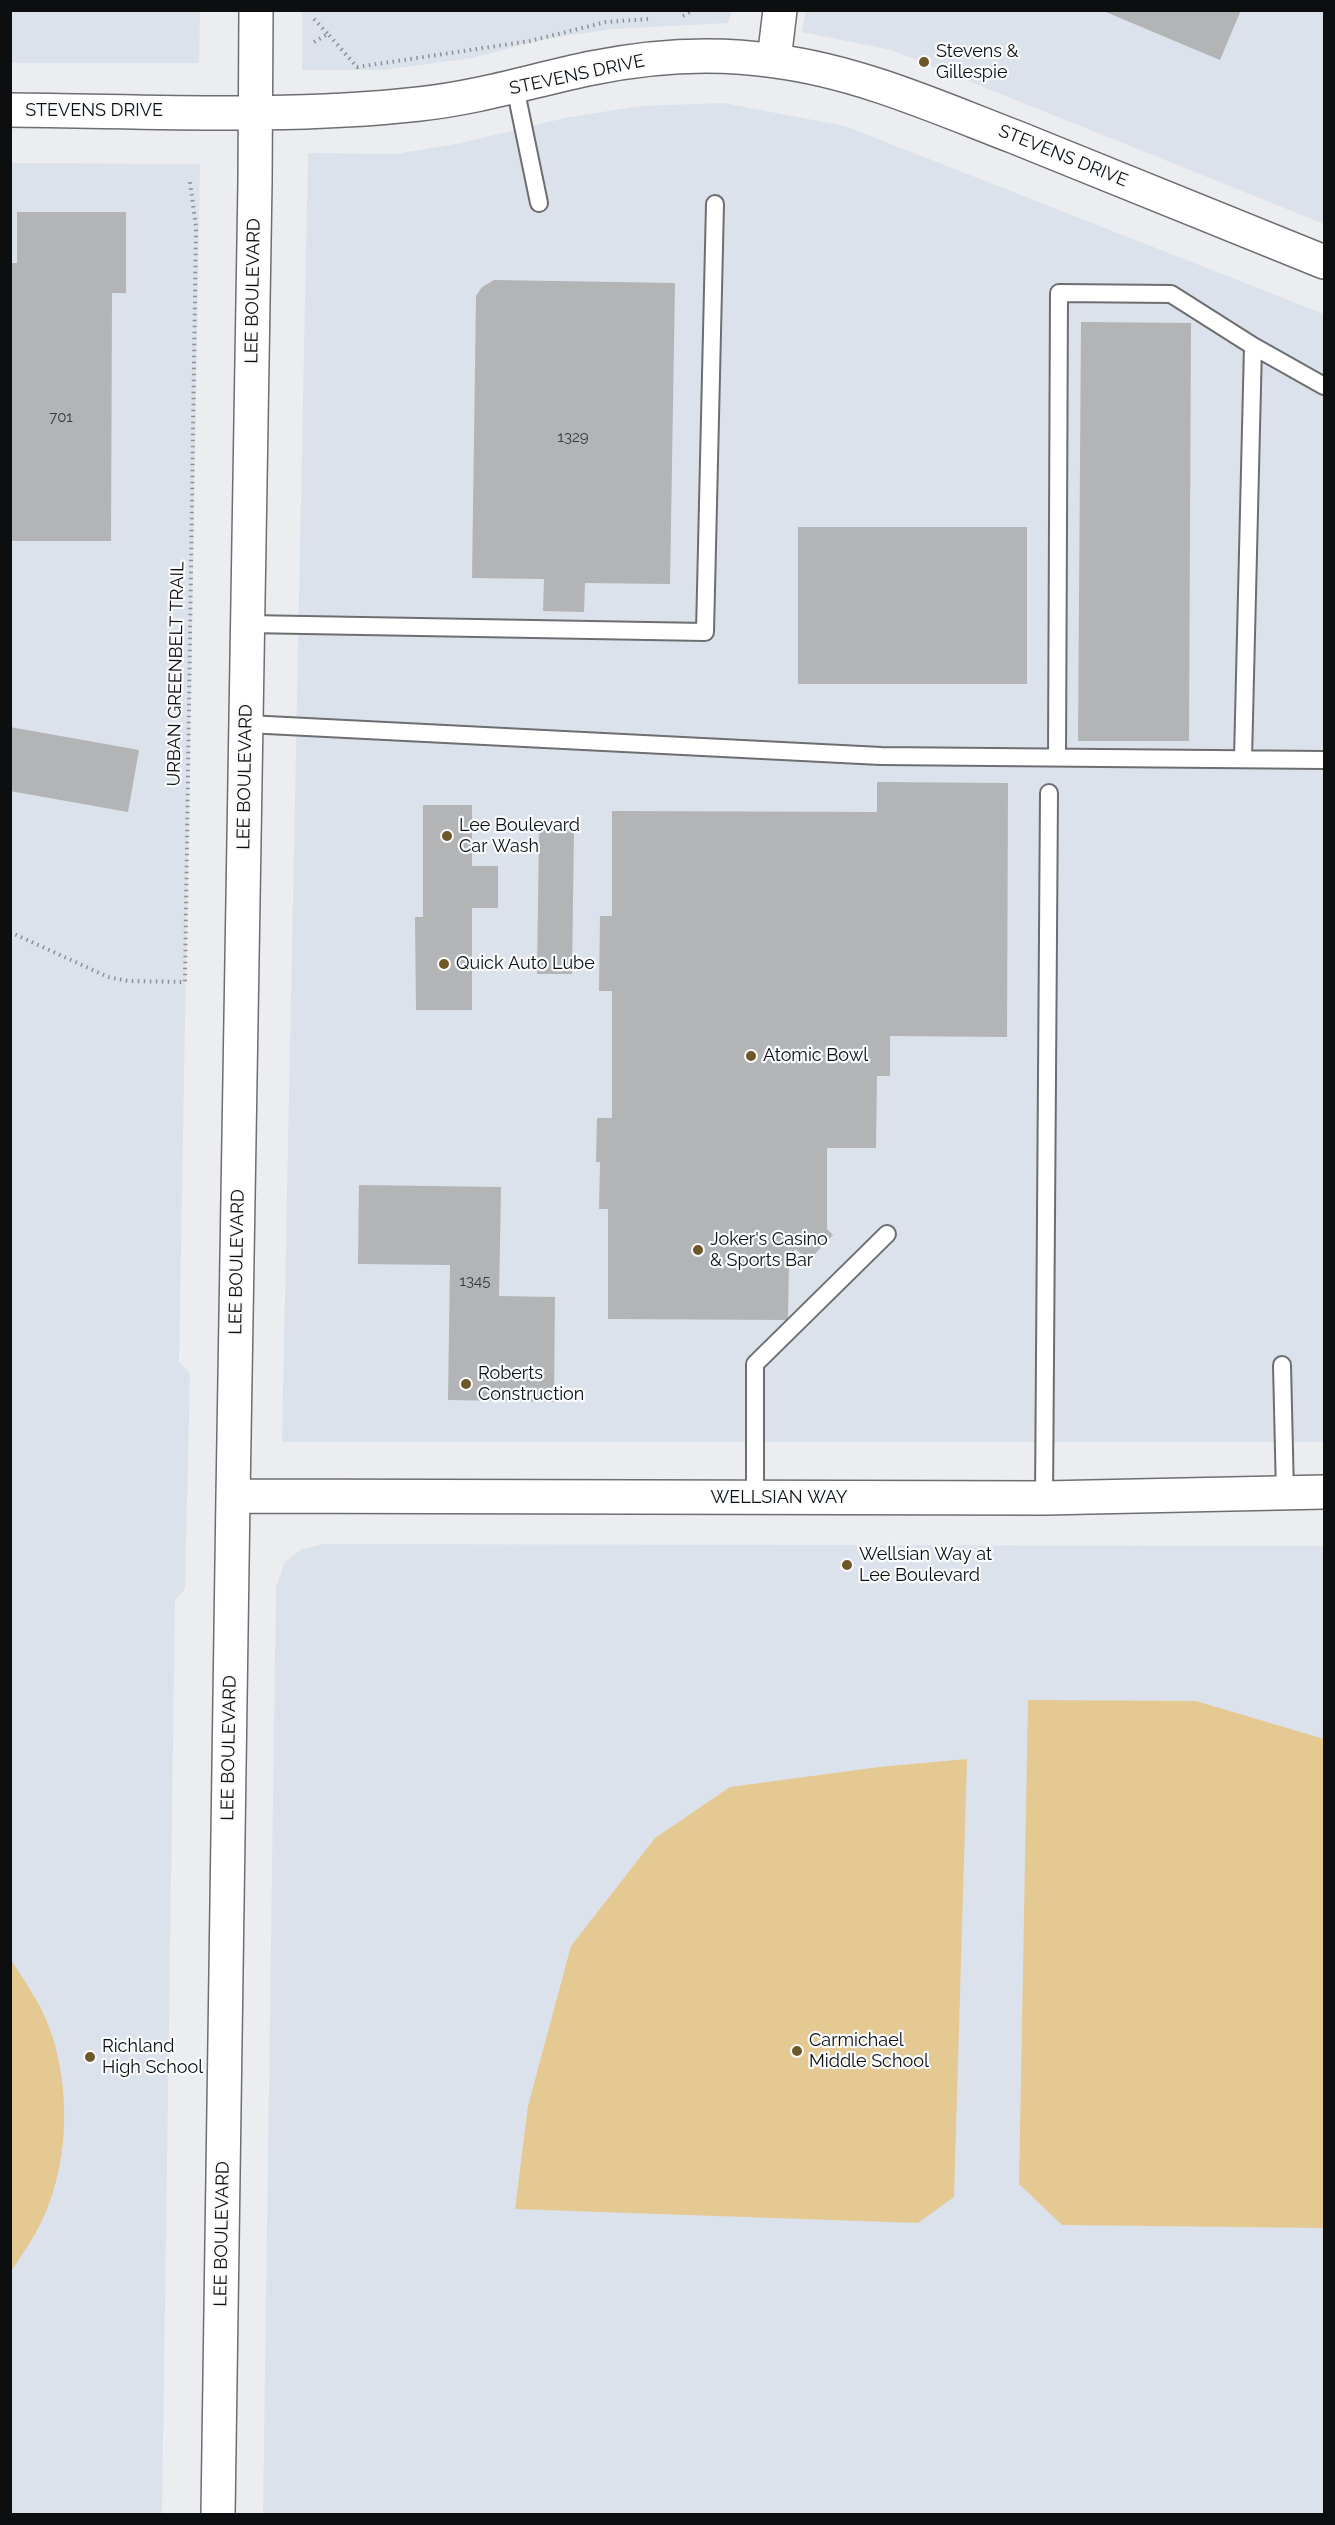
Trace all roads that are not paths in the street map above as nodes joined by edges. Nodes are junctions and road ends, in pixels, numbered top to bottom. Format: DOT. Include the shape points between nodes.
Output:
graph roads {
  1 [pos="256,10"];
  2 [pos="780,10"];
  3 [pos="774,60"];
  4 [pos="515,87"];
  5 [pos="10,110"];
  6 [pos="256,112"];
  7 [pos="539,203"];
  8 [pos="715,204"];
  9 [pos="1324,262"];
  10 [pos="1253,346"];
  11 [pos="1324,386"];
  12 [pos="248,624"];
  13 [pos="246,724"];
  14 [pos="1057,757"];
  15 [pos="1243,759"];
  16 [pos="1324,760"];
  17 [pos="1049,793"];
  18 [pos="886,1234"];
  19 [pos="1282,1365"];
  20 [pos="1324,1492"];
  21 [pos="1285,1493"];
  22 [pos="232,1497"];
  23 [pos="755,1498"];
  24 [pos="1044,1498"];
  25 [pos="218,2514"];
  1 -- 6 [label="street, LEE BOULEVARD"];
  2 -- 3 [label="street"];
  3 -- 4 [label="street, STEVENS DRIVE" via="651,59"];
  3 -- 9 [label="street, STEVENS DRIVE" via="918,98"];
  4 -- 6 [label="street, STEVENS DRIVE" via="417,105"];
  4 -- 7 [label="lane"];
  5 -- 6 [label="street, STEVENS DRIVE"];
  6 -- 12 [label="street, LEE BOULEVARD"];
  8 -- 12 [label="lane" via="705,632"];
  10 -- 11 [label="lane"];
  10 -- 14 [label="lane" via="1171,294 1059,292"];
  10 -- 15 [label="lane"];
  12 -- 13 [label="street, LEE BOULEVARD"];
  13 -- 14 [label="lane" via="881,756"];
  13 -- 22 [label="street, LEE BOULEVARD"];
  14 -- 15 [label="lane"];
  15 -- 16 [label="lane"];
  17 -- 24 [label="lane"];
  18 -- 23 [label="lane" via="755,1364"];
  19 -- 21 [label="lane"];
  20 -- 21 [label="street, WELLSIAN WAY"];
  21 -- 24 [label="street, WELLSIAN WAY"];
  22 -- 23 [label="street, WELLSIAN WAY"];
  22 -- 25 [label="street, LEE BOULEVARD"];
  23 -- 24 [label="street, WELLSIAN WAY"];
}
